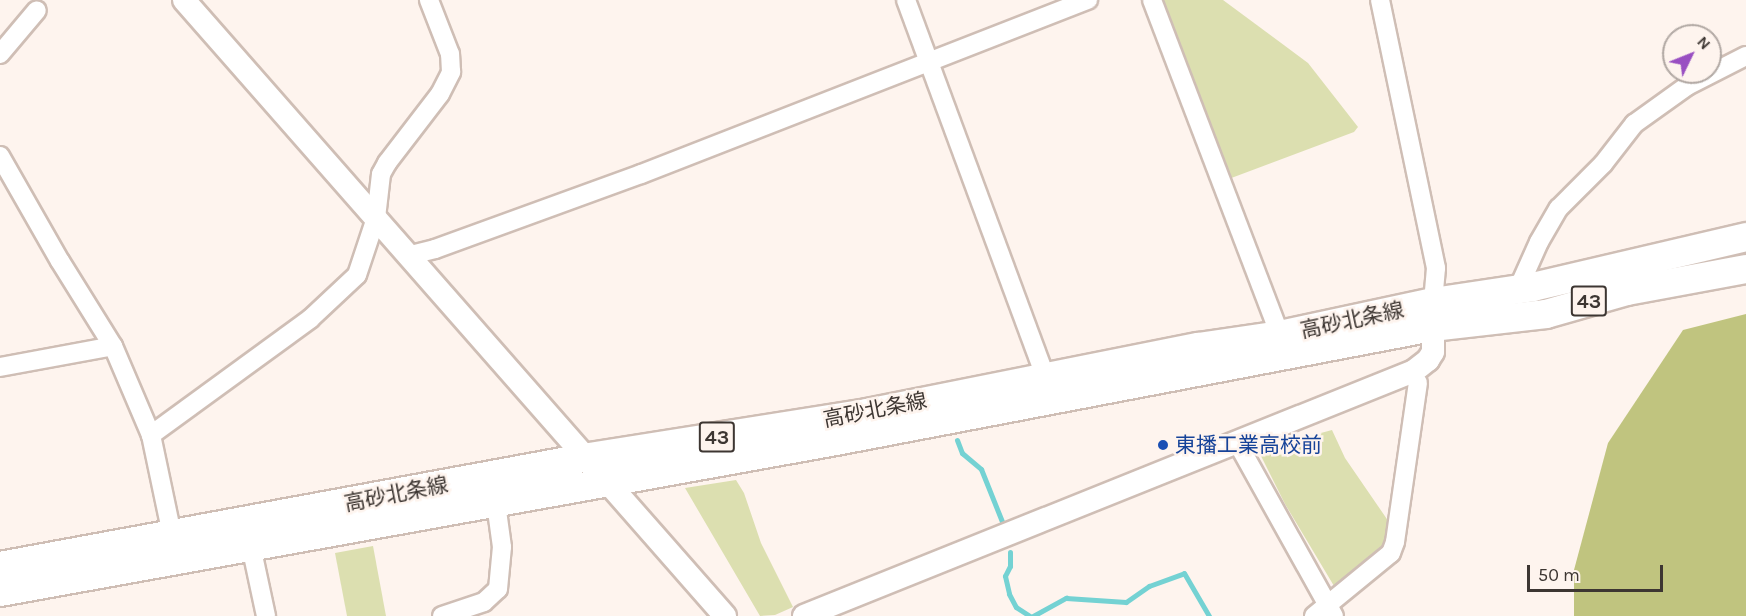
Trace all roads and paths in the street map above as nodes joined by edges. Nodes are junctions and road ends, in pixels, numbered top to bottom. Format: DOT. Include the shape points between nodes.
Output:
graph roads {
  1 [pos="184,0"];
  2 [pos="429,0"];
  3 [pos="906,0"];
  4 [pos="1088,0"];
  5 [pos="1152,0"];
  6 [pos="1380,0"];
  7 [pos="38,10"];
  8 [pos="0,54"];
  9 [pos="1746,56"];
  10 [pos="928,60"];
  11 [pos="0,156"];
  12 [pos="376,218"];
  13 [pos="1746,237"];
  14 [pos="407,256"];
  15 [pos="1746,269"];
  16 [pos="1518,289"];
  17 [pos="1432,314"];
  18 [pos="1280,335"];
  19 [pos="113,346"];
  20 [pos="0,367"];
  21 [pos="1045,376"];
  22 [pos="1418,383"];
  23 [pos="151,435"];
  24 [pos="1237,442"];
  25 [pos="584,458"];
  26 [pos="606,483"];
  27 [pos="496,503"];
  28 [pos="172,535"];
  29 [pos="251,546"];
  30 [pos="0,566"];
  31 [pos="0,592"];
  32 [pos="1325,612"];
  33 [pos="266,616"];
  34 [pos="442,616"];
  35 [pos="725,616"];
  36 [pos="804,616"];
  1 -- 12 [label="street"];
  2 -- 12 [label="street" via="450,54 451,72 440,94 381,174"];
  3 -- 10 [label="street"];
  4 -- 10 [label="street"];
  5 -- 18 [label="street"];
  6 -- 17 [label="street" via="1436,268"];
  7 -- 8 [label="street"];
  9 -- 16 [label="street" via="1687,86 1634,124 1603,165 1559,208"];
  10 -- 14 [label="street" via="641,174"];
  10 -- 21 [label="street"];
  11 -- 19 [label="street"];
  12 -- 14 [label="street"];
  12 -- 23 [label="street" via="357,275 310,319"];
  13 -- 16 [label="main road, 高砂北条線 / 43"];
  14 -- 25 [label="street"];
  15 -- 17 [label="main road, 高砂北条線 / 43" via="1627,291 1546,314"];
  16 -- 17 [label="main road, 高砂北条線 / 43"];
  17 -- 18 [label="main road, 高砂北条線 / 43"];
  17 -- 24 [label="street" via="1433,352 1422,366"];
  17 -- 26 [label="main road, 高砂北条線 / 43"];
  18 -- 21 [label="main road, 高砂北条線 / 43"];
  19 -- 20 [label="street"];
  19 -- 23 [label="street"];
  21 -- 25 [label="main road, 高砂北条線 / 43" via="867,413"];
  22 -- 32 [label="street" via="1391,553"];
  23 -- 28 [label="street"];
  24 -- 32 [label="street"];
  24 -- 36 [label="street"];
  25 -- 26 [label="street"];
  25 -- 28 [label="main road, 高砂北条線 / 43"];
  26 -- 27 [label="main road, 高砂北条線 / 43"];
  26 -- 35 [label="street"];
  27 -- 29 [label="main road, 高砂北条線 / 43"];
  27 -- 34 [label="street" via="502,547 498,589 484,602"];
  28 -- 30 [label="main road, 高砂北条線 / 43"];
  29 -- 31 [label="main road, 高砂北条線 / 43"];
  29 -- 33 [label="street"];
}
